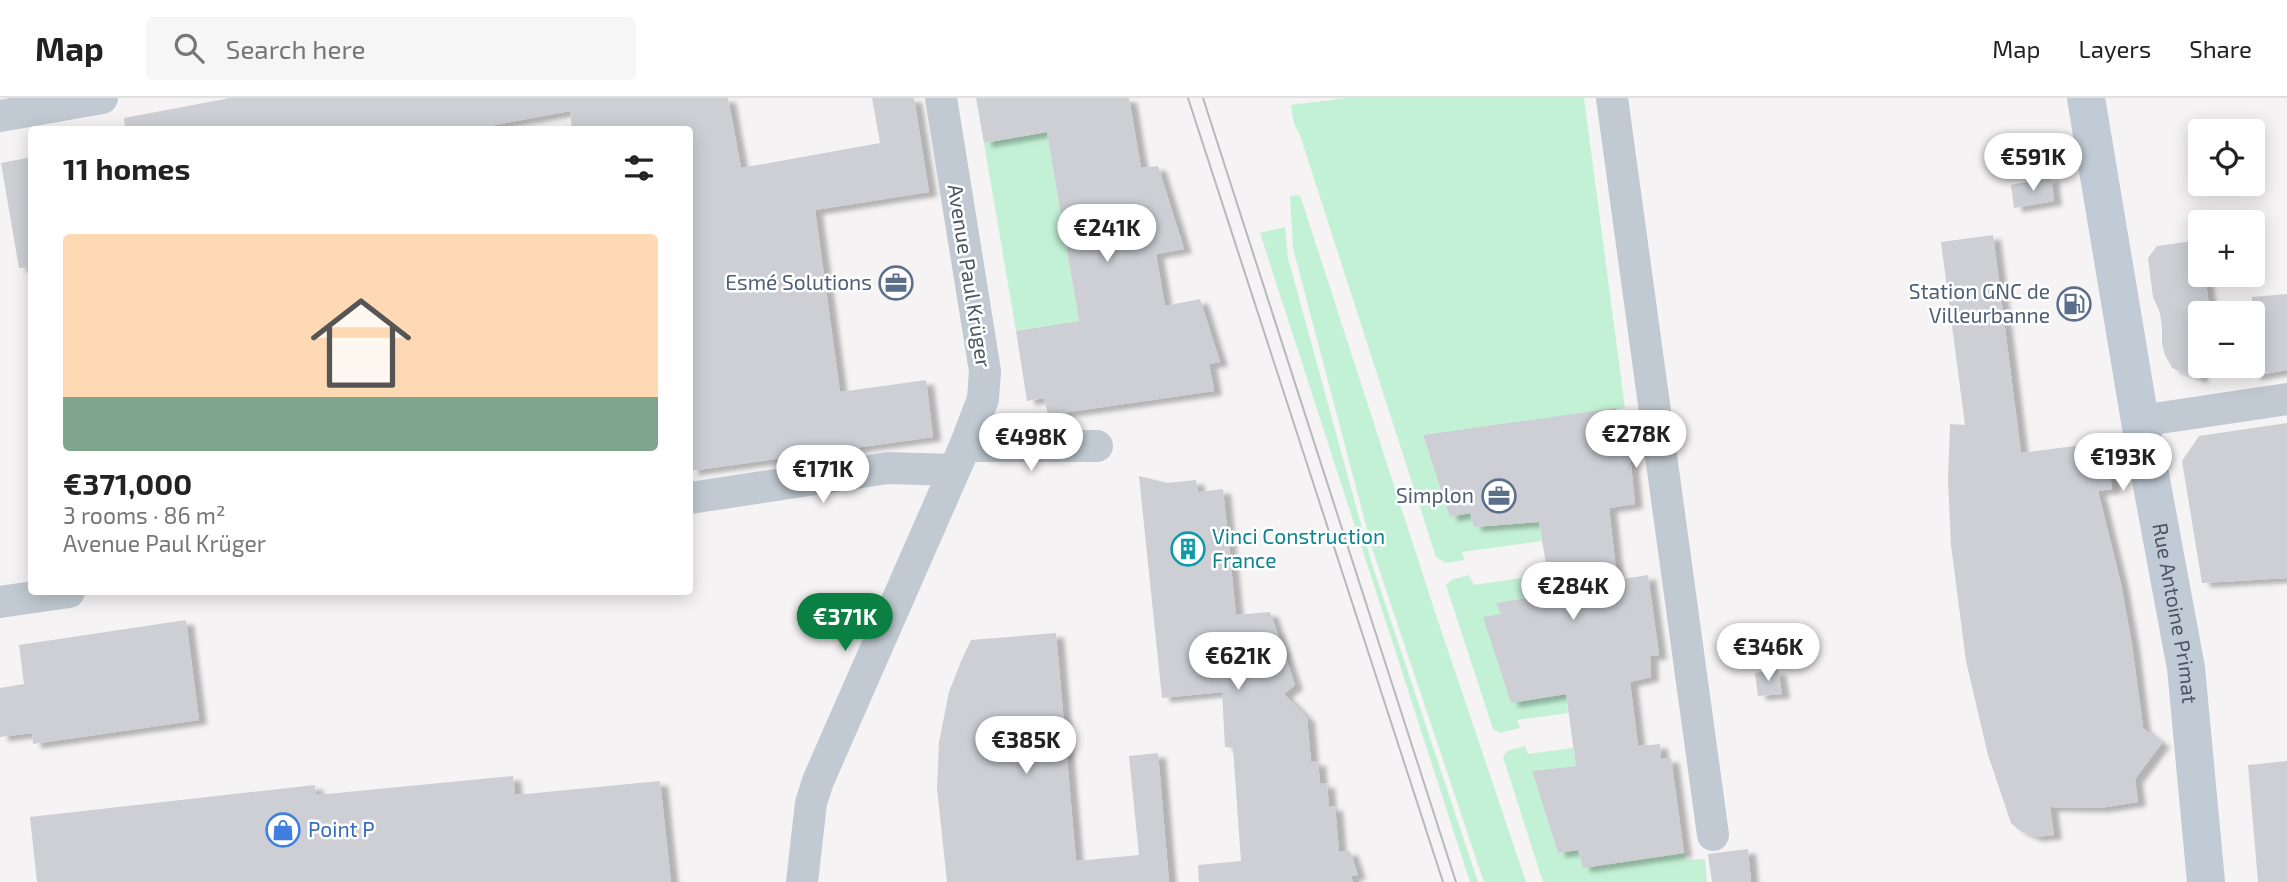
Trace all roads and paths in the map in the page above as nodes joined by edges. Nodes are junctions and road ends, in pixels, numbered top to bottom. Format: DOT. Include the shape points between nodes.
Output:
graph roads {
  1 [pos="102,98"];
  2 [pos="941,98"];
  3 [pos="1612,98"];
  4 [pos="2086,98"];
  5 [pos="0,116"];
  6 [pos="2287,398"];
  7 [pos="2140,421"];
  8 [pos="1097,446"];
  9 [pos="959,458"];
  10 [pos="693,498"];
  11 [pos="48,595"];
  12 [pos="0,602"];
  13 [pos="1713,835"];
  14 [pos="802,882"];
  15 [pos="2206,882"];
  1 -- 5 [label="street"];
  2 -- 9 [label="street, Avenue Paul Krüger" via="985,371 983,399"];
  3 -- 13 [label="street"];
  4 -- 7 [label="main road, Rue Antoine Primat"];
  6 -- 7 [label="street"];
  7 -- 15 [label="main road, Rue Antoine Primat" via="2186,668"];
  8 -- 9 [label="street"];
  9 -- 10 [label="street"];
  9 -- 14 [label="street, Avenue Paul Krüger" via="818,781"];
  11 -- 12 [label="street"];
}
